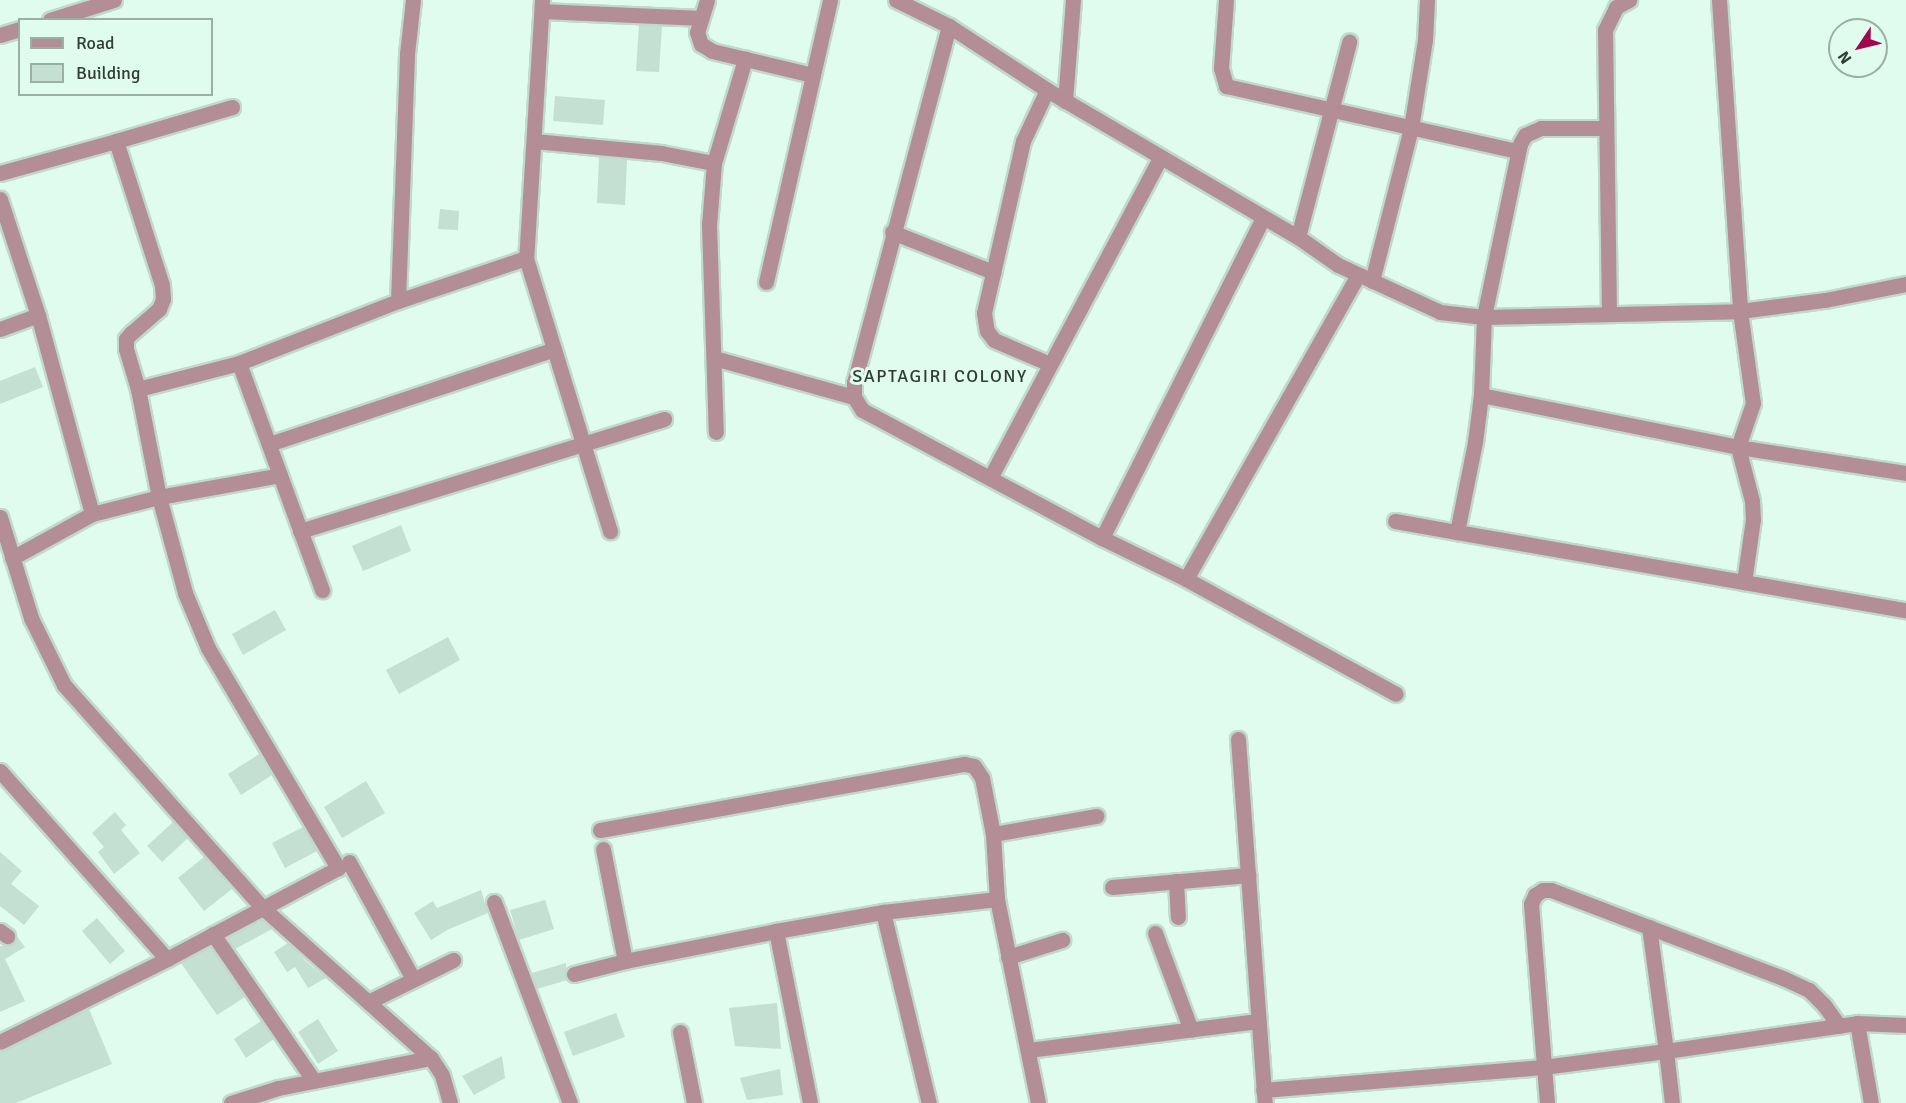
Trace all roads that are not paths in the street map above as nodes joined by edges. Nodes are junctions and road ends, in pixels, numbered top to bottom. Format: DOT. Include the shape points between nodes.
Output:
graph roads {
  1 [pos="114,0"];
  2 [pos="413,0"];
  3 [pos="707,0"];
  4 [pos="830,0"];
  5 [pos="896,0"];
  6 [pos="1073,0"];
  7 [pos="1226,0"];
  8 [pos="1427,0"];
  9 [pos="1629,0"];
  10 [pos="1719,0"];
  11 [pos="542,5"];
  12 [pos="56,18"];
  13 [pos="701,18"];
  14 [pos="950,26"];
  15 [pos="18,30"];
  16 [pos="0,35"];
  17 [pos="1349,42"];
  18 [pos="745,58"];
  19 [pos="813,75"];
  20 [pos="1047,90"];
  21 [pos="1065,101"];
  22 [pos="232,107"];
  23 [pos="1331,110"];
  24 [pos="1411,128"];
  25 [pos="1605,128"];
  26 [pos="116,141"];
  27 [pos="534,141"];
  28 [pos="1517,151"];
  29 [pos="1160,158"];
  30 [pos="714,163"];
  31 [pos="0,173"];
  32 [pos="0,199"];
  33 [pos="1263,218"];
  34 [pos="892,232"];
  35 [pos="1298,237"];
  36 [pos="526,258"];
  37 [pos="993,272"];
  38 [pos="1365,278"];
  39 [pos="766,282"];
  40 [pos="1906,284"];
  41 [pos="398,301"];
  42 [pos="1740,310"];
  43 [pos="1609,314"];
  44 [pos="38,315"];
  45 [pos="1484,317"];
  46 [pos="0,329"];
  47 [pos="554,349"];
  48 [pos="714,358"];
  49 [pos="240,363"];
  50 [pos="1050,364"];
  51 [pos="138,389"];
  52 [pos="1480,395"];
  53 [pos="854,398"];
  54 [pos="664,419"];
  55 [pos="716,432"];
  56 [pos="269,444"];
  57 [pos="583,444"];
  58 [pos="1738,447"];
  59 [pos="1906,473"];
  60 [pos="280,475"];
  61 [pos="990,478"];
  62 [pos="159,497"];
  63 [pos="92,514"];
  64 [pos="0,517"];
  65 [pos="1395,521"];
  66 [pos="300,531"];
  67 [pos="610,531"];
  68 [pos="1457,532"];
  69 [pos="1102,538"];
  70 [pos="12,558"];
  71 [pos="1186,579"];
  72 [pos="1744,582"];
  73 [pos="322,590"];
  74 [pos="1906,610"];
  75 [pos="1396,694"];
  76 [pos="1238,739"];
  77 [pos="0,771"];
  78 [pos="1096,816"];
  79 [pos="600,830"];
  80 [pos="993,834"];
  81 [pos="603,849"];
  82 [pos="349,862"];
  83 [pos="1248,875"];
  84 [pos="1176,881"];
  85 [pos="1112,887"];
  86 [pos="997,898"];
  87 [pos="494,902"];
  88 [pos="263,908"];
  89 [pos="883,912"];
  90 [pos="1178,917"];
  91 [pos="1649,927"];
  92 [pos="776,931"];
  93 [pos="1155,933"];
  94 [pos="213,934"];
  95 [pos="1062,940"];
  96 [pos="1008,957"];
  97 [pos="167,959"];
  98 [pos="453,960"];
  99 [pos="625,962"];
  100 [pos="574,974"];
  101 [pos="413,980"];
  102 [pos="368,1002"];
  103 [pos="1258,1021"];
  104 [pos="1857,1023"];
  105 [pos="1906,1025"];
  106 [pos="1839,1026"];
  107 [pos="1191,1030"];
  108 [pos="680,1032"];
  109 [pos="0,1042"];
  110 [pos="1028,1050"];
  111 [pos="1666,1051"];
  112 [pos="431,1058"];
  113 [pos="1543,1067"];
  114 [pos="314,1081"];
  115 [pos="1264,1097"];
  116 [pos="231,1103"];
  117 [pos="450,1103"];
  118 [pos="570,1103"];
  119 [pos="694,1103"];
  120 [pos="810,1103"];
  121 [pos="929,1103"];
  122 [pos="1038,1103"];
  123 [pos="1547,1103"];
  124 [pos="1672,1103"];
  125 [pos="1871,1103"];
  1 -- 12 [label="street"];
  2 -- 41 [label="street" via="407,54"];
  3 -- 13 [label="street"];
  4 -- 19 [label="street"];
  5 -- 14 [label="street"];
  6 -- 21 [label="street"];
  7 -- 23 [label="street" via="1221,68 1226,86"];
  8 -- 24 [label="street"];
  9 -- 25 [label="street" via="1616,7 1605,30"];
  10 -- 42 [label="street"];
  11 -- 13 [label="street"];
  11 -- 27 [label="street"];
  13 -- 18 [label="street" via="697,32 700,44 712,51"];
  14 -- 20 [label="street"];
  14 -- 34 [label="street"];
  15 -- 16 [label="street"];
  17 -- 23 [label="street"];
  18 -- 19 [label="street"];
  18 -- 30 [label="street"];
  19 -- 39 [label="street"];
  20 -- 21 [label="street"];
  20 -- 37 [label="street" via="1023,141"];
  21 -- 29 [label="street"];
  22 -- 26 [label="street"];
  23 -- 24 [label="street"];
  23 -- 35 [label="street"];
  24 -- 28 [label="street"];
  24 -- 38 [label="street"];
  25 -- 28 [label="street" via="1541,128 1525,135"];
  25 -- 43 [label="street"];
  26 -- 31 [label="street"];
  26 -- 51 [label="street" via="164,299 159,309 126,339"];
  27 -- 30 [label="street" via="661,153"];
  27 -- 36 [label="street"];
  28 -- 45 [label="street"];
  29 -- 33 [label="street"];
  29 -- 50 [label="street"];
  30 -- 48 [label="street" via="709,225"];
  32 -- 44 [label="street"];
  33 -- 35 [label="street"];
  33 -- 69 [label="street"];
  34 -- 37 [label="street"];
  34 -- 53 [label="street" via="854,382"];
  35 -- 38 [label="street" via="1338,265"];
  36 -- 41 [label="street"];
  36 -- 47 [label="street"];
  37 -- 50 [label="street" via="984,313 987,332 994,340"];
  38 -- 45 [label="street" via="1440,312"];
  38 -- 71 [label="street"];
  40 -- 42 [label="street" via="1825,300"];
  41 -- 49 [label="street"];
  42 -- 43 [label="street"];
  42 -- 58 [label="street" via="1753,403"];
  43 -- 45 [label="street"];
  44 -- 46 [label="street"];
  44 -- 63 [label="street"];
  45 -- 52 [label="street"];
  47 -- 56 [label="street"];
  47 -- 57 [label="street"];
  48 -- 53 [label="street"];
  48 -- 55 [label="street"];
  49 -- 51 [label="street"];
  49 -- 56 [label="street"];
  50 -- 61 [label="street"];
  51 -- 62 [label="street"];
  52 -- 58 [label="street"];
  52 -- 68 [label="street"];
  53 -- 61 [label="street" via="862,410"];
  54 -- 57 [label="street"];
  56 -- 60 [label="street"];
  57 -- 66 [label="street"];
  57 -- 67 [label="street"];
  58 -- 59 [label="street"];
  58 -- 72 [label="street" via="1753,519"];
  60 -- 62 [label="street"];
  60 -- 66 [label="street"];
  61 -- 69 [label="street"];
  62 -- 63 [label="street"];
  62 -- 88 [label="street" via="194,618 208,648 338,868"];
  63 -- 70 [label="street"];
  64 -- 70 [label="street"];
  65 -- 68 [label="street"];
  66 -- 73 [label="street"];
  68 -- 72 [label="street"];
  69 -- 71 [label="street"];
  70 -- 88 [label="street" via="31,618 64,685"];
  71 -- 75 [label="street"];
  72 -- 74 [label="street"];
  76 -- 83 [label="street"];
  77 -- 97 [label="street"];
  78 -- 80 [label="street"];
  79 -- 80 [label="street" via="964,764 974,766 982,778"];
  80 -- 86 [label="street"];
  81 -- 99 [label="street"];
  82 -- 101 [label="street"];
  83 -- 84 [label="street"];
  83 -- 103 [label="street"];
  84 -- 85 [label="street"];
  84 -- 90 [label="street"];
  86 -- 89 [label="street"];
  86 -- 96 [label="street"];
  87 -- 118 [label="street"];
  88 -- 94 [label="street"];
  88 -- 102 [label="street"];
  89 -- 92 [label="street"];
  89 -- 121 [label="street"];
  91 -- 106 [label="street" via="1809,990"];
  91 -- 111 [label="street"];
  91 -- 113 [label="street" via="1551,890 1535,894 1531,904"];
  92 -- 99 [label="street"];
  92 -- 120 [label="street"];
  93 -- 107 [label="street"];
  94 -- 97 [label="street"];
  94 -- 114 [label="street"];
  95 -- 96 [label="street"];
  96 -- 110 [label="street"];
  97 -- 109 [label="street"];
  98 -- 101 [label="street"];
  99 -- 100 [label="street"];
  101 -- 102 [label="street"];
  102 -- 112 [label="street"];
  103 -- 107 [label="street"];
  103 -- 115 [label="street"];
  104 -- 105 [label="street"];
  104 -- 106 [label="street"];
  104 -- 125 [label="street"];
  106 -- 111 [label="street"];
  107 -- 110 [label="street"];
  108 -- 119 [label="street"];
  110 -- 122 [label="street"];
  111 -- 113 [label="street"];
  111 -- 124 [label="street"];
  112 -- 114 [label="street"];
  112 -- 117 [label="street" via="442,1075"];
  113 -- 115 [label="street"];
  113 -- 123 [label="street"];
  114 -- 116 [label="street"];
}
